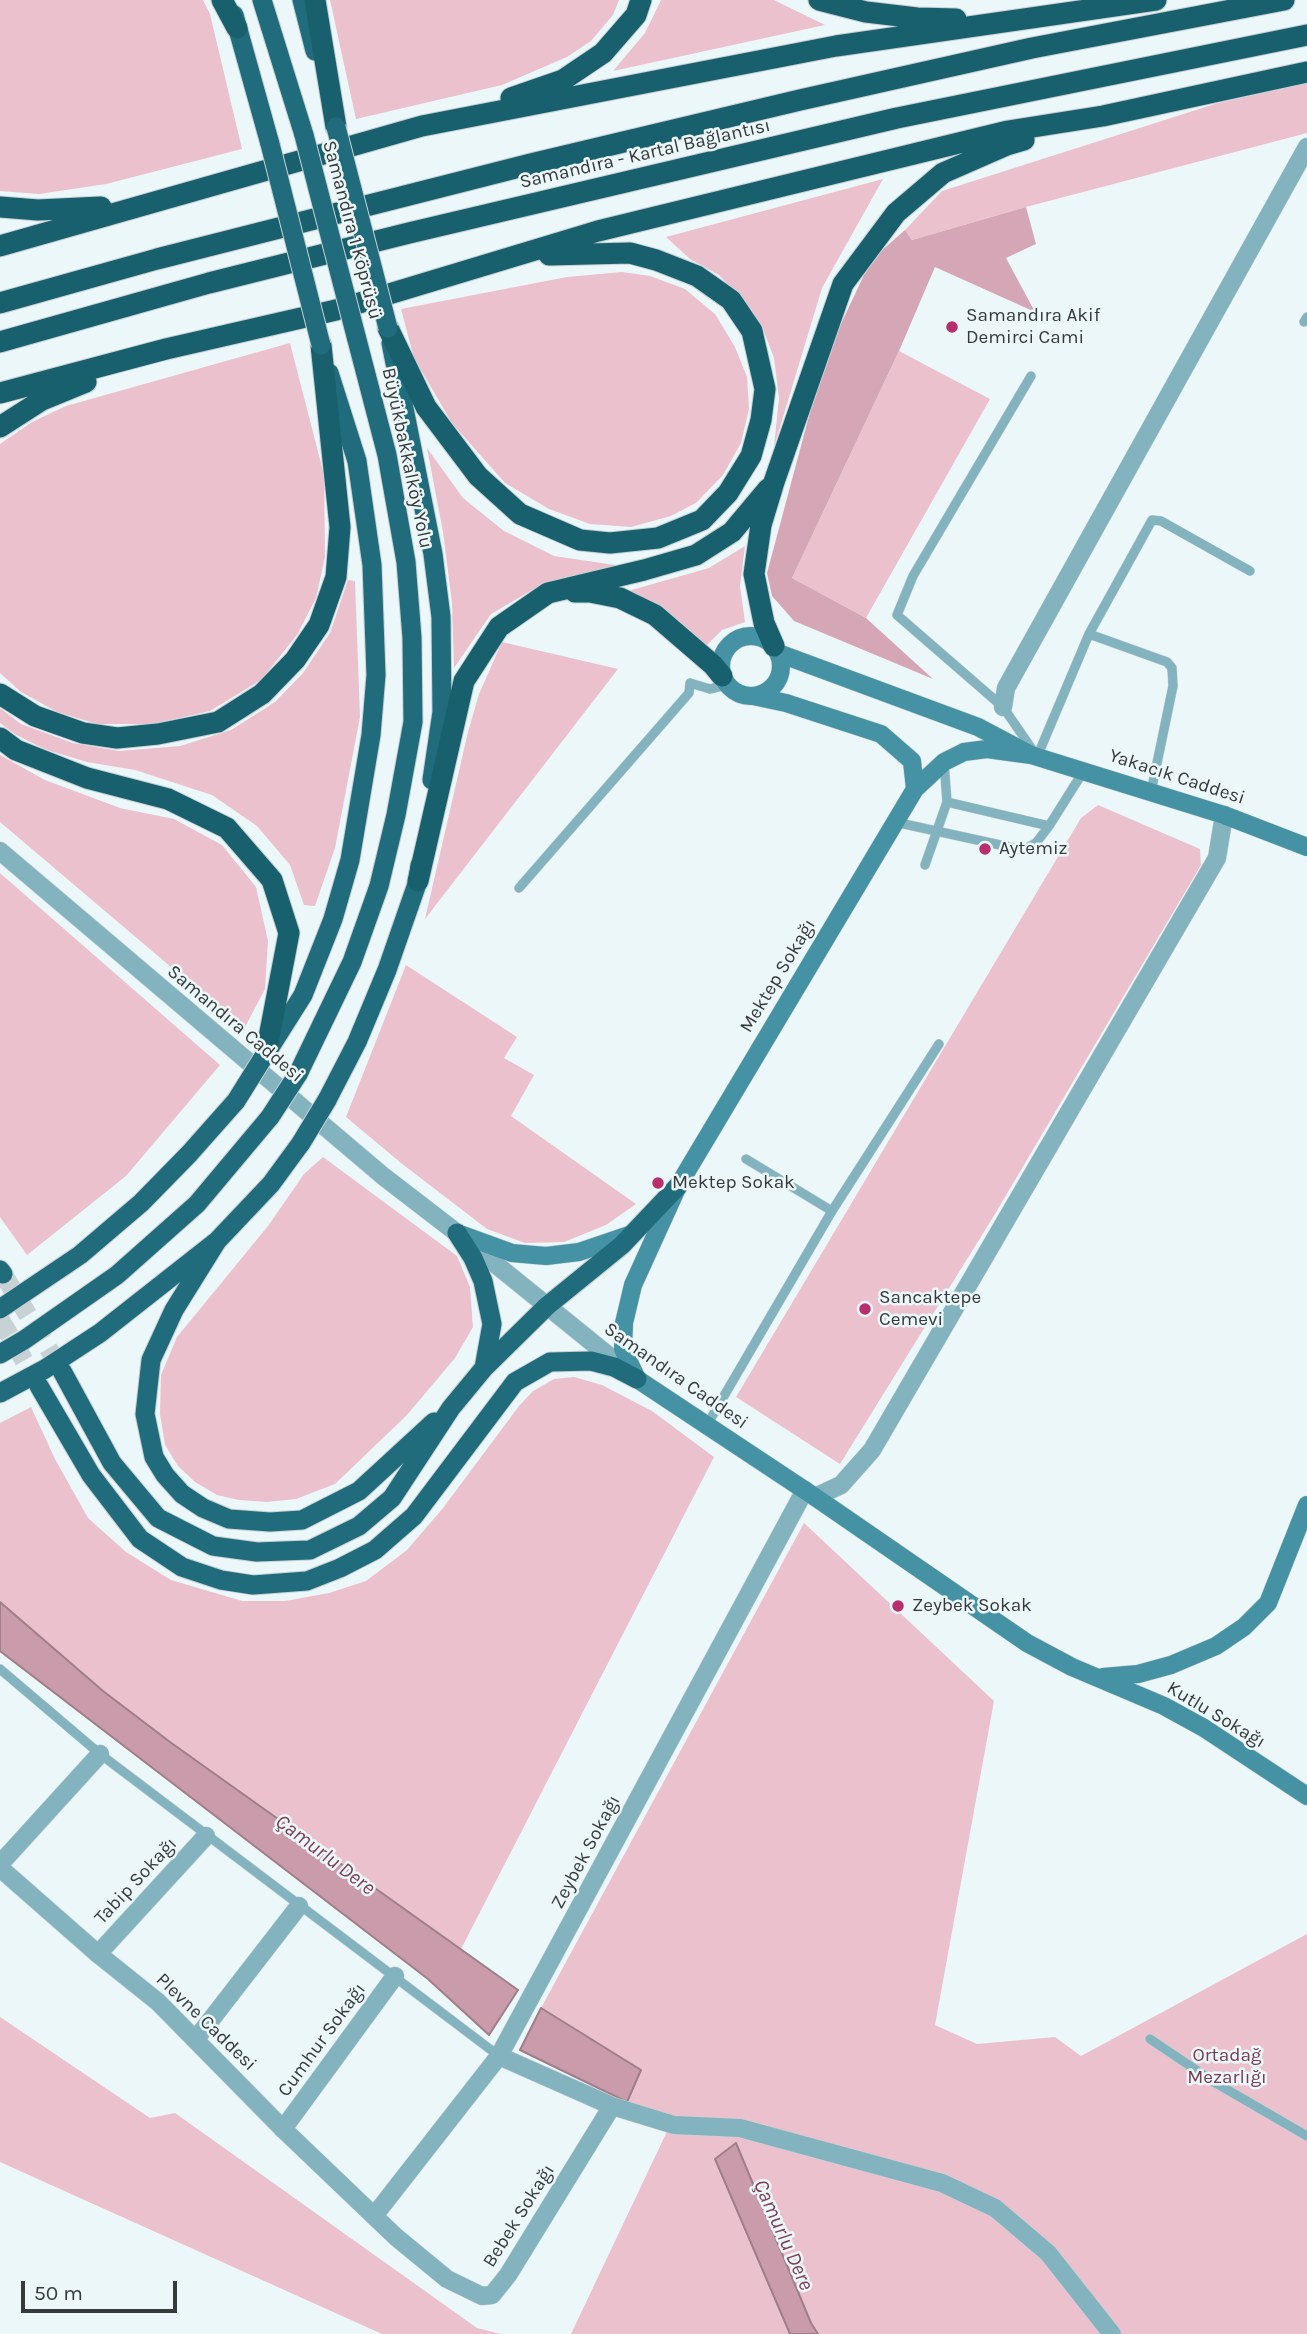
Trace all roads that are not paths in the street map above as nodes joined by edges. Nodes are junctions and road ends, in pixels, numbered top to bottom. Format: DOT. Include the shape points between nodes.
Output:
graph roads {
  1 [pos="222,0"];
  2 [pos="230,0"];
  3 [pos="262,0"];
  4 [pos="302,0"];
  5 [pos="315,0"];
  6 [pos="641,0"];
  7 [pos="819,0"];
  8 [pos="1156,0"];
  9 [pos="1284,0"];
  10 [pos="1112,7"];
  11 [pos="237,28"];
  12 [pos="1307,35"];
  13 [pos="1307,72"];
  14 [pos="1103,116"];
  15 [pos="422,126"];
  16 [pos="335,127"];
  17 [pos="1307,147"];
  18 [pos="163,200"];
  19 [pos="0,207"];
  20 [pos="0,246"];
  21 [pos="458,275"];
  22 [pos="0,303"];
  23 [pos="388,328"];
  24 [pos="356,336"];
  25 [pos="0,342"];
  26 [pos="321,345"];
  27 [pos="166,349"];
  28 [pos="1031,376"];
  29 [pos="0,394"];
  30 [pos="0,427"];
  31 [pos="774,482"];
  32 [pos="1250,571"];
  33 [pos="548,593"];
  34 [pos="1089,634"];
  35 [pos="776,650"];
  36 [pos="725,680"];
  37 [pos="0,694"];
  38 [pos="753,696"];
  39 [pos="1003,707"];
  40 [pos="0,738"];
  41 [pos="1034,756"];
  42 [pos="944,762"];
  43 [pos="1083,772"];
  44 [pos="915,789"];
  45 [pos="1151,792"];
  46 [pos="947,802"];
  47 [pos="1224,815"];
  48 [pos="895,822"];
  49 [pos="1049,826"];
  50 [pos="937,831"];
  51 [pos="1307,847"];
  52 [pos="0,851"];
  53 [pos="925,865"];
  54 [pos="418,881"];
  55 [pos="519,888"];
  56 [pos="939,1044"];
  57 [pos="266,1054"];
  58 [pos="746,1160"];
  59 [pos="678,1186"];
  60 [pos="832,1211"];
  61 [pos="457,1233"];
  62 [pos="632,1234"];
  63 [pos="217,1241"];
  64 [pos="547,1306"];
  65 [pos="0,1309"];
  66 [pos="0,1354"];
  67 [pos="484,1368"];
  68 [pos="62,1371"];
  69 [pos="637,1379"];
  70 [pos="39,1386"];
  71 [pos="0,1392"];
  72 [pos="451,1408"];
  73 [pos="706,1425"];
  74 [pos="810,1493"];
  75 [pos="1307,1505"];
  76 [pos="0,1669"];
  77 [pos="1099,1677"];
  78 [pos="100,1754"];
  79 [pos="1307,1796"];
  80 [pos="206,1836"];
  81 [pos="0,1866"];
  82 [pos="299,1906"];
  83 [pos="98,1954"];
  84 [pos="395,1976"];
  85 [pos="195,2039"];
  86 [pos="1150,2039"];
  87 [pos="499,2056"];
  88 [pos="612,2106"];
  89 [pos="284,2129"];
  90 [pos="1307,2136"];
  91 [pos="374,2216"];
  92 [pos="1112,2334"];
  1 -- 11 [label="highway"];
  2 -- 11 [label="highway"];
  3 -- 24 [label="highway, Samandıra 1 Köprüsü, bridge" via="304,135"];
  4 -- 16 [label="highway"];
  5 -- 16 [label="highway"];
  6 -- 15 [label="highway" via="636,15 603,53 563,80"];
  7 -- 10 [label="highway" via="866,12 955,19"];
  8 -- 10 [label="highway"];
  9 -- 22 [label="highway, Samandıra - Kartal Bağlantısı" via="1032,48 787,103 157,259"];
  10 -- 15 [label="highway" via="836,46"];
  11 -- 26 [label="highway, bridge"];
  12 -- 25 [label="highway, Samandıra - Kartal Bağlantısı" via="883,121 396,236"];
  13 -- 14 [label="highway"];
  14 -- 21 [label="highway" via="1008,131 598,231"];
  14 -- 31 [label="highway" via="1007,145 943,173 896,213 844,284"];
  15 -- 18 [label="highway"];
  16 -- 23 [label="highway, bridge"];
  17 -- 39 [label="street" via="1006,688"];
  18 -- 19 [label="highway" via="97,208"];
  18 -- 20 [label="highway"];
  21 -- 23 [label="highway" via="552,254 630,253 697,276 731,300 752,331 765,389 751,456 728,493 702,520 658,538 610,543 580,540 520,514 478,476 426,407"];
  21 -- 27 [label="highway" via="336,310"];
  23 -- 54 [label="highway" via="441,617 442,712"];
  24 -- 66 [label="highway, Büyükbakkalköy Yolu, bridge" via="387,455 406,562 412,638 413,722 379,886 352,962 298,1074 270,1117 197,1204 117,1275"];
  26 -- 37 [label="highway" via="339,514 336,577 319,625 295,660 262,694 218,722 158,734 117,738 83,733 35,716"];
  26 -- 57 [label="highway" via="357,461 372,565 376,676 350,860 303,995"];
  27 -- 29 [label="highway"];
  27 -- 30 [label="highway" via="42,400"];
  28 -- 39 [label="lane" via="913,576 897,615"];
  31 -- 33 [label="highway" via="732,531 696,555"];
  31 -- 35 [label="highway" via="761,525 754,574 764,623"];
  32 -- 34 [label="lane" via="1152,520"];
  33 -- 36 [label="highway" via="590,592 620,598 656,615"];
  33 -- 54 [label="highway" via="499,627 464,681"];
  34 -- 41 [label="lane"];
  34 -- 45 [label="lane" via="1167,662 1172,668"];
  35 -- 36 [label="main road, Yakacık Caddesi" via="754,636 735,640 722,656"];
  35 -- 38 [label="main road" via="781,662 777,681"];
  35 -- 41 [label="main road, Yakacık Caddesi" via="978,727"];
  36 -- 38 [label="main road" via="734,691"];
  36 -- 55 [label="lane" via="710,689 690,683 689,693"];
  38 -- 44 [label="main road" via="881,734 912,761"];
  39 -- 41 [label="lane"];
  40 -- 57 [label="highway" via="16,750 75,773 168,799 227,828 272,880 289,933"];
  41 -- 42 [label="main road, Yakacık Caddesi" via="986,749 964,752"];
  41 -- 43 [label="main road, Yakacık Caddesi"];
  42 -- 44 [label="main road, Yakacık Caddesi"];
  42 -- 46 [label="lane"];
  43 -- 45 [label="main road, Yakacık Caddesi"];
  43 -- 49 [label="lane"];
  44 -- 48 [label="main road, Mektep Sokağı"];
  45 -- 47 [label="main road, Yakacık Caddesi"];
  46 -- 49 [label="lane"];
  46 -- 50 [label="lane"];
  47 -- 51 [label="main road, Yakacık Caddesi"];
  47 -- 74 [label="street" via="1217,858 872,1450 841,1485"];
  48 -- 50 [label="lane"];
  48 -- 59 [label="main road, Mektep Sokağı"];
  49 -- 50 [label="lane" via="1036,843 1023,850"];
  50 -- 53 [label="lane"];
  52 -- 61 [label="street, Samandıra Caddesi" via="383,1177"];
  54 -- 63 [label="highway, bridge" via="387,970 327,1100 271,1184"];
  56 -- 60 [label="lane"];
  57 -- 65 [label="highway, bridge" via="236,1101 141,1203 80,1255"];
  58 -- 60 [label="lane"];
  59 -- 62 [label="highway"];
  59 -- 69 [label="main road, Mektep Sokağı" via="634,1285 624,1323 623,1349"];
  60 -- 73 [label="lane"];
  61 -- 62 [label="main road" via="512,1253 546,1256 579,1252"];
  61 -- 64 [label="street, Samandıra Caddesi"];
  61 -- 67 [label="highway" via="486,1292 492,1324"];
  62 -- 64 [label="highway"];
  63 -- 71 [label="highway" via="100,1332"];
  63 -- 72 [label="highway" via="174,1310 151,1360 145,1414 154,1457 182,1494 229,1519 302,1520 359,1491"];
  64 -- 67 [label="highway"];
  64 -- 69 [label="street, Samandıra Caddesi"];
  67 -- 72 [label="highway"];
  68 -- 72 [label="highway" via="112,1463 158,1518 213,1546 257,1552 310,1550 359,1526 393,1498"];
  69 -- 70 [label="highway" via="590,1362 550,1362 515,1382 414,1516 375,1550 307,1581 253,1585 182,1567 139,1539 91,1475"];
  69 -- 73 [label="main road, Samandıra Caddesi"];
  73 -- 74 [label="main road, Samandıra Caddesi"];
  74 -- 77 [label="main road, Samandıra Caddesi" via="1027,1643"];
  74 -- 87 [label="street, Zeybek Sokağı"];
  75 -- 77 [label="main road, Samandıra Caddesi" via="1268,1603 1244,1627 1216,1646 1171,1665"];
  76 -- 78 [label="lane"];
  77 -- 79 [label="main road, Kutlu Sokağı" via="1203,1728"];
  78 -- 80 [label="lane"];
  78 -- 81 [label="street"];
  80 -- 82 [label="lane"];
  80 -- 83 [label="street, Tabip Sokağı"];
  81 -- 83 [label="street, Plevne Caddesi"];
  82 -- 84 [label="lane"];
  82 -- 85 [label="street"];
  83 -- 85 [label="street, Plevne Caddesi"];
  84 -- 87 [label="lane"];
  84 -- 89 [label="street, Cumhur Sokağı"];
  85 -- 89 [label="street, Plevne Caddesi"];
  86 -- 90 [label="lane"];
  87 -- 88 [label="street"];
  87 -- 91 [label="street, Zeybek Sokağı"];
  88 -- 91 [label="street, Bebek Sokağı" via="492,2295 482,2296 447,2278"];
  88 -- 92 [label="street" via="674,2125 740,2128 942,2183 995,2208 1048,2253"];
  89 -- 91 [label="street, Plevne Caddesi"];
}
